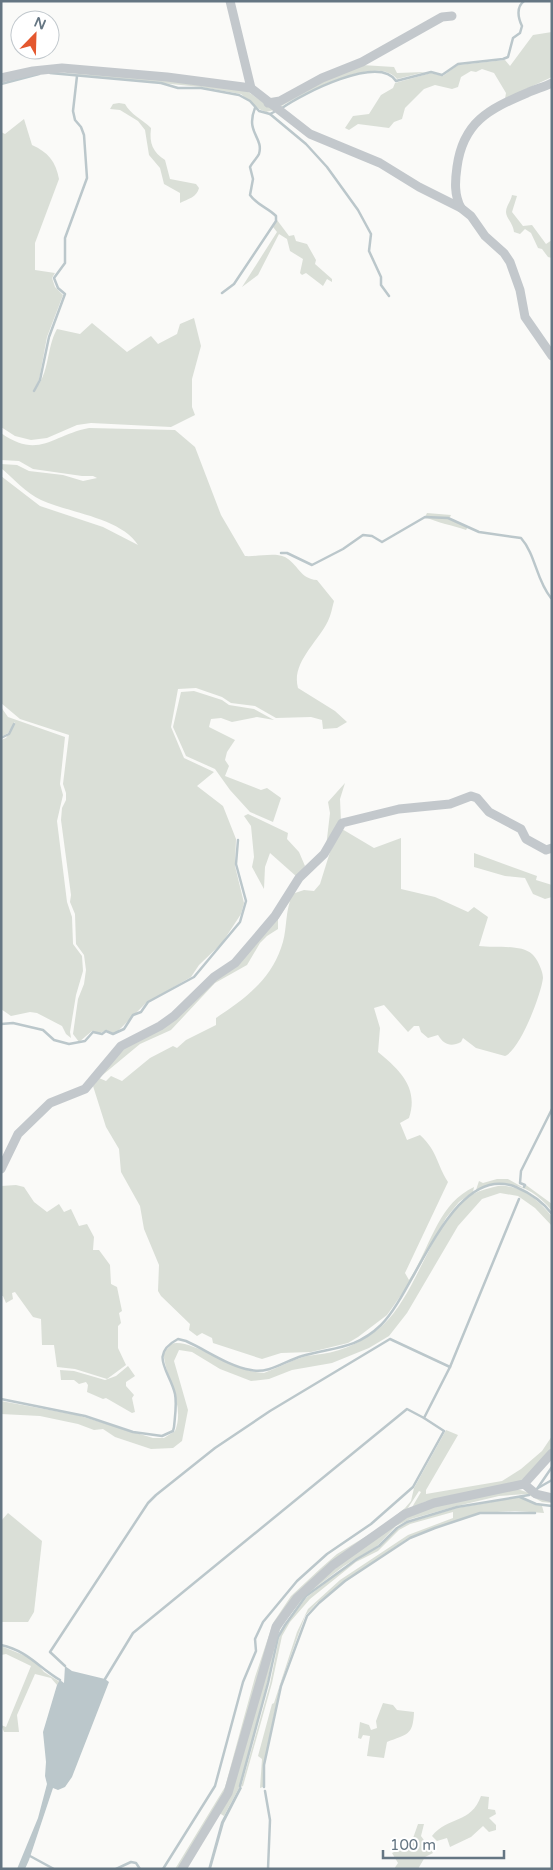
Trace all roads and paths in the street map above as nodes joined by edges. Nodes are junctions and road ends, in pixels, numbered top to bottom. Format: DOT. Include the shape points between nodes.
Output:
graph roads {
  1 [pos="230,1"];
  2 [pos="452,16"];
  3 [pos="1,78"];
  4 [pos="552,82"];
  5 [pos="251,88"];
  6 [pos="268,103"];
  7 [pos="461,208"];
  8 [pos="552,356"];
  9 [pos="552,848"];
  10 [pos="1,1169"];
  11 [pos="552,1453"];
  12 [pos="524,1484"];
  13 [pos="552,1498"];
  14 [pos="182,1869"];
  1 -- 5 [label="street"];
  2 -- 6 [label="street" via="442,17 362,62"];
  3 -- 5 [label="street" via="62,68"];
  4 -- 7 [label="street" via="490,110 477,121 459,153 456,198"];
  5 -- 6 [label="street"];
  6 -- 7 [label="street" via="310,134 380,163"];
  7 -- 8 [label="street" via="510,262 525,317"];
  9 -- 10 [label="street" via="546,850 526,839 520,829 489,812 478,798 471,796 450,804 400,809 342,823 324,854 299,878 275,916 235,963 214,977 174,1016 121,1046 85,1089 50,1104 18,1134"];
  11 -- 12 [label="street"];
  12 -- 13 [label="street" via="536,1494"];
  12 -- 14 [label="street" via="434,1502 405,1514 333,1565 297,1598 276,1627 228,1792"];
}
